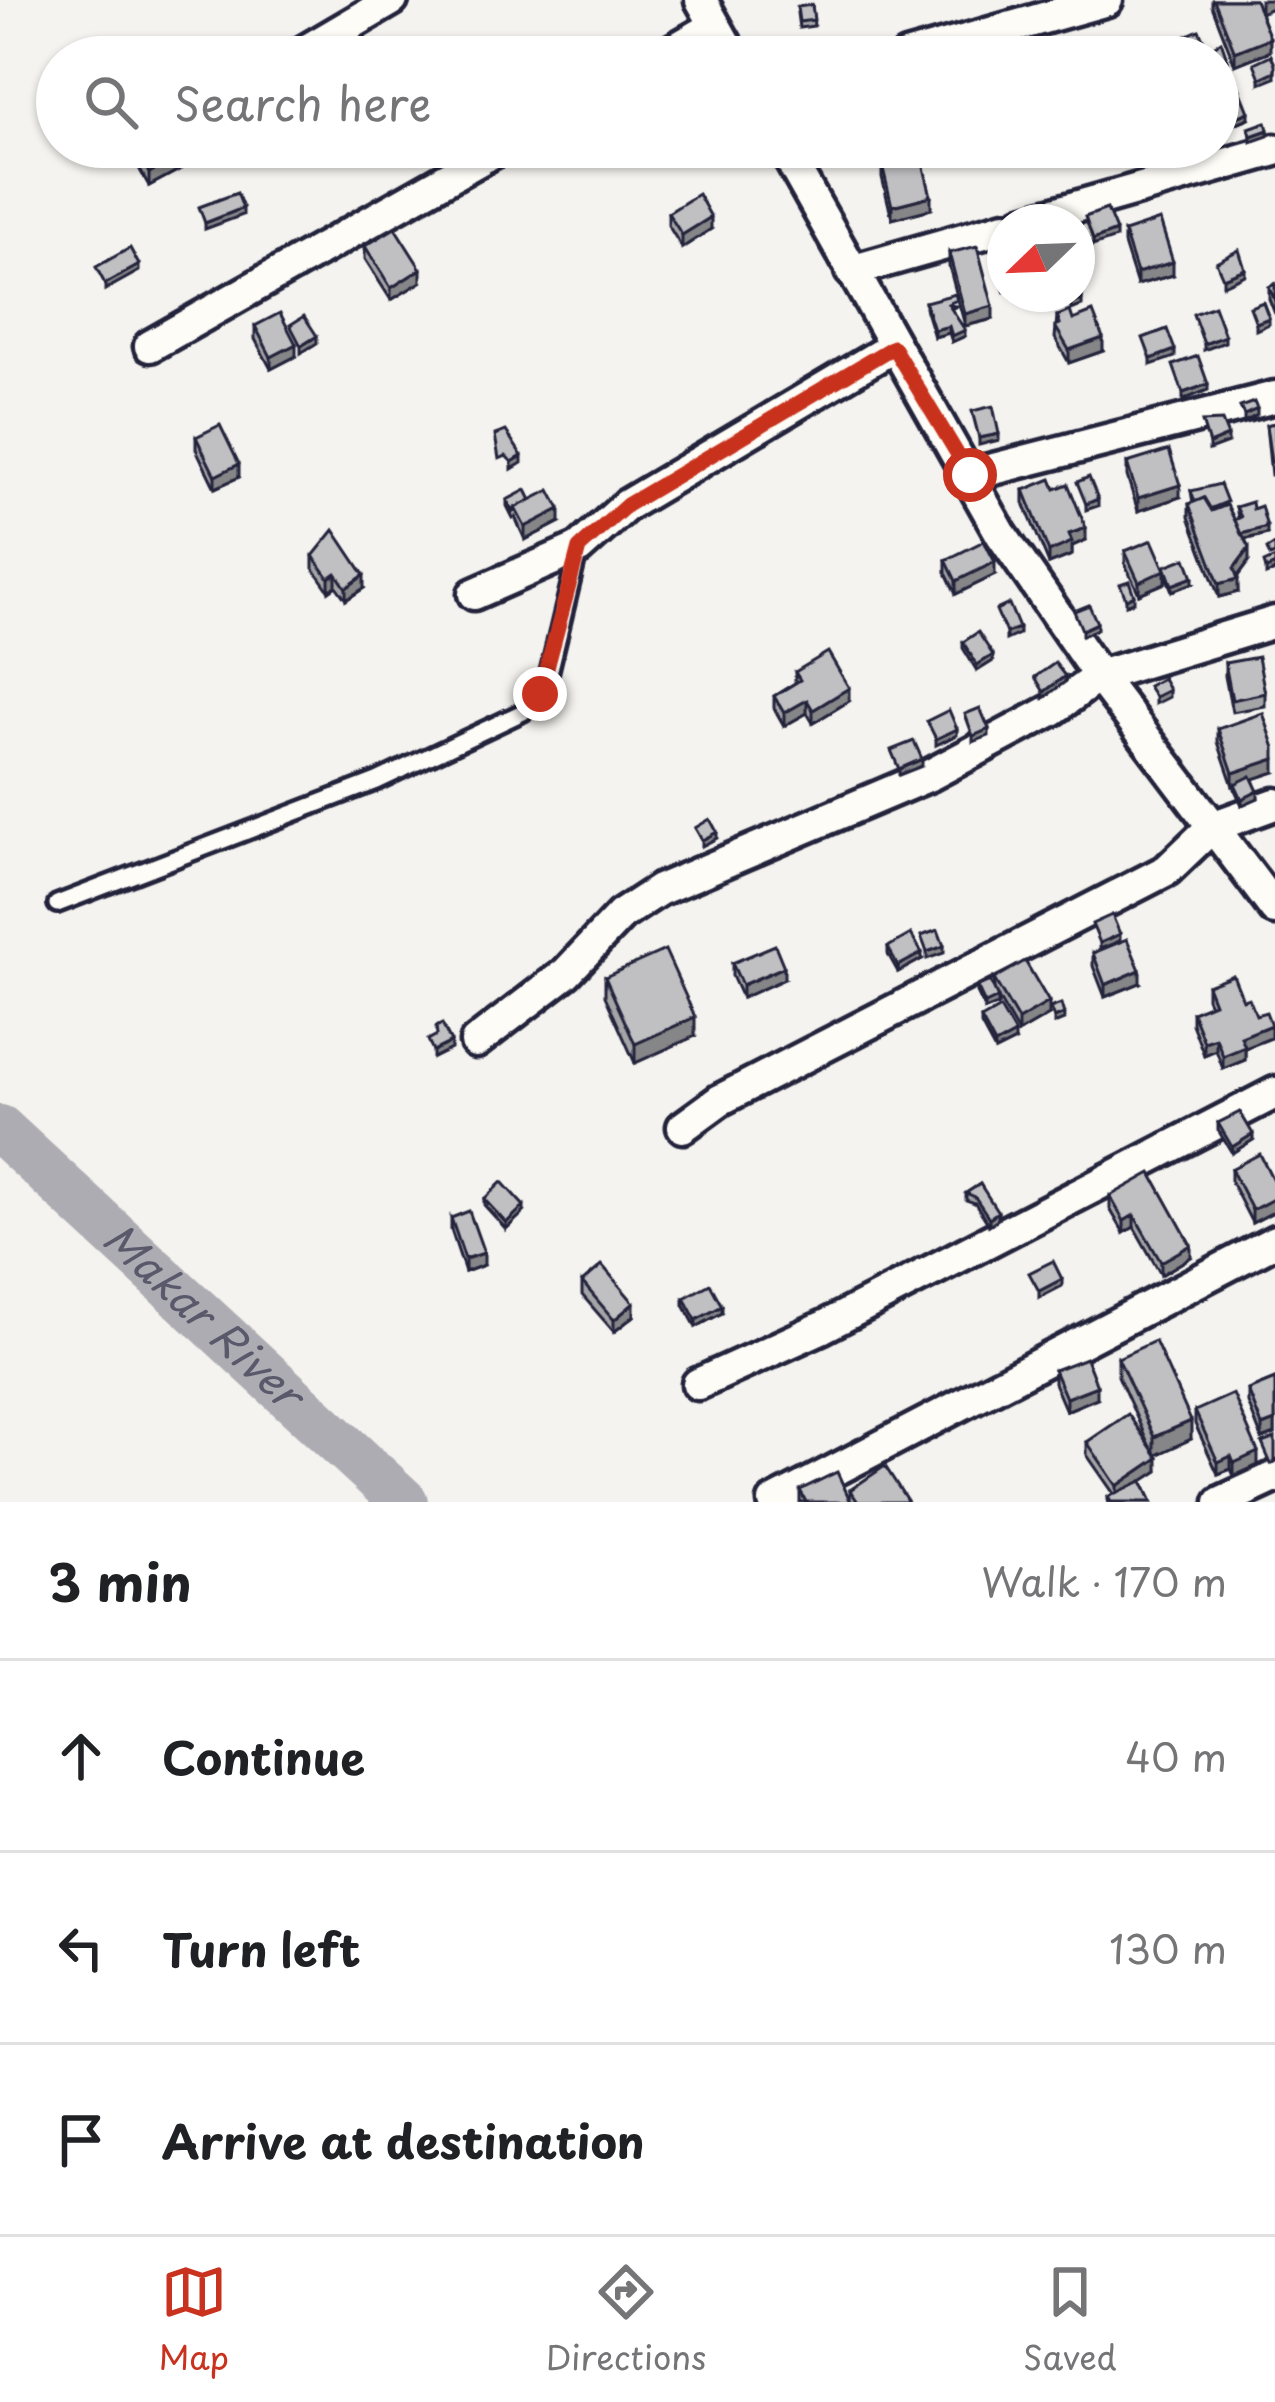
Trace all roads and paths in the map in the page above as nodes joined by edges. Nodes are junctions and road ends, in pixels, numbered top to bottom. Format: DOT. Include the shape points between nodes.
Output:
graph roads {
  1 [pos="392,0"];
  2 [pos="1106,0"];
  3 [pos="708,13"];
  4 [pos="331,36"];
  5 [pos="683,36"];
  6 [pos="980,36"];
  7 [pos="1275,150"];
  8 [pos="1239,160"];
  9 [pos="465,168"];
  10 [pos="794,168"];
  11 [pos="1212,168"];
  12 [pos="1086,204"];
  13 [pos="987,232"];
  14 [pos="851,272"];
  15 [pos="150,346"];
  16 [pos="893,347"];
  17 [pos="1275,397"];
  18 [pos="970,475"];
  19 [pos="579,548"];
  20 [pos="474,594"];
  21 [pos="1275,622"];
  22 [pos="1099,676"];
  23 [pos="1275,804"];
  24 [pos="1213,827"];
  25 [pos="56,904"];
  26 [pos="1275,909"];
  27 [pos="476,1042"];
  28 [pos="1275,1093"];
  29 [pos="683,1126"];
  30 [pos="1275,1241"];
  31 [pos="698,1384"];
  32 [pos="1275,1477"];
  33 [pos="774,1502"];
  34 [pos="1221,1502"];
  1 -- 4 [label="street"];
  2 -- 6 [label="street"];
  3 -- 5 [label="street"];
  7 -- 8 [label="street"];
  9 -- 15 [label="street"];
  10 -- 14 [label="street"];
  11 -- 12 [label="street"];
  13 -- 14 [label="street"];
  14 -- 16 [label="street"];
  16 -- 18 [label="street"];
  16 -- 19 [label="street" via="627,505"];
  17 -- 18 [label="street"];
  18 -- 22 [label="street"];
  19 -- 20 [label="street"];
  19 -- 25 [label="lane" via="549,673 523,712 377,781"];
  21 -- 22 [label="street"];
  22 -- 24 [label="street"];
  22 -- 27 [label="street" via="930,775 640,901 566,974"];
  23 -- 24 [label="street"];
  24 -- 26 [label="street"];
  24 -- 29 [label="street" via="1167,870"];
  28 -- 31 [label="street"];
  30 -- 33 [label="street"];
  32 -- 34 [label="street"];
}
